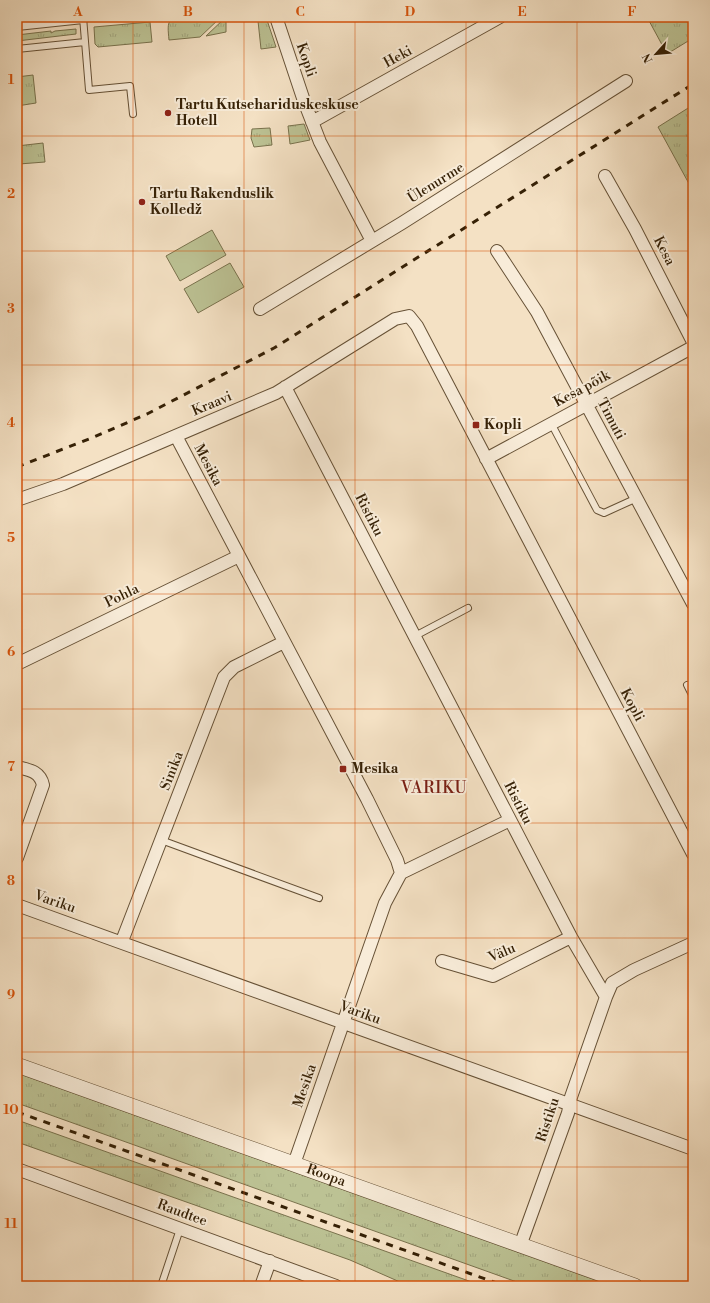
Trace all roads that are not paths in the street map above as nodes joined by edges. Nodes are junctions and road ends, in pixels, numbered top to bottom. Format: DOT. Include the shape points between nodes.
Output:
graph roads {
  1 [pos="83,17"];
  2 [pos="276,17"];
  3 [pos="500,17"];
  4 [pos="17,24"];
  5 [pos="85,42"];
  6 [pos="17,49"];
  7 [pos="626,81"];
  8 [pos="132,114"];
  9 [pos="312,122"];
  10 [pos="605,176"];
  11 [pos="372,241"];
  12 [pos="497,251"];
  13 [pos="260,309"];
  14 [pos="409,316"];
  15 [pos="693,342"];
  16 [pos="693,347"];
  17 [pos="286,387"];
  18 [pos="586,404"];
  19 [pos="551,424"];
  20 [pos="176,436"];
  21 [pos="486,459"];
  22 [pos="637,498"];
  23 [pos="17,500"];
  24 [pos="239,556"];
  25 [pos="693,604"];
  26 [pos="468,608"];
  27 [pos="415,636"];
  28 [pos="284,642"];
  29 [pos="17,664"];
  30 [pos="687,685"];
  31 [pos="693,697"];
  32 [pos="17,767"];
  33 [pos="510,820"];
  34 [pos="161,840"];
  35 [pos="693,854"];
  36 [pos="17,858"];
  37 [pos="401,873"];
  38 [pos="319,898"];
  39 [pos="17,905"];
  40 [pos="571,937"];
  41 [pos="122,941"];
  42 [pos="693,943"];
  43 [pos="442,961"];
  44 [pos="606,997"];
  45 [pos="343,1023"];
  46 [pos="17,1065"];
  47 [pos="569,1105"];
  48 [pos="693,1149"];
  49 [pos="294,1164"];
  50 [pos="17,1169"];
  51 [pos="180,1229"];
  52 [pos="520,1246"];
  53 [pos="270,1261"];
  54 [pos="693,1279"];
  55 [pos="161,1286"];
  56 [pos="261,1286"];
  57 [pos="336,1286"];
  58 [pos="635,1286"];
  59 [pos="691,1286"];
  1 -- 4 [label="street"];
  1 -- 5 [label="lane"];
  2 -- 9 [label="street, Kopli"];
  3 -- 9 [label="street, Heki"];
  5 -- 6 [label="lane"];
  5 -- 8 [label="lane" via="89,90 130,86"];
  7 -- 11 [label="street, Ülenurme"];
  9 -- 11 [label="street, Kopli"];
  10 -- 15 [label="street, Kesa"];
  11 -- 13 [label="street, Ülenurme"];
  12 -- 18 [label="street, Timuti" via="537,312"];
  14 -- 17 [label="street, Kraavi" via="395,319"];
  14 -- 21 [label="street, Kopli" via="417,326"];
  16 -- 18 [label="street, Kesa põik"];
  17 -- 20 [label="street, Kraavi" via="276,394"];
  17 -- 27 [label="street, Ristiku"];
  18 -- 19 [label="street, Kesa põik"];
  18 -- 22 [label="street, Timuti"];
  19 -- 21 [label="street, Kesa põik"];
  19 -- 22 [label="lane" via="597,510 604,513"];
  20 -- 23 [label="street, Kraavi" via="63,484"];
  20 -- 24 [label="street, Mesika"];
  21 -- 35 [label="street, Kopli"];
  22 -- 25 [label="street, Timuti"];
  24 -- 28 [label="street, Mesika"];
  24 -- 29 [label="street, Pohla"];
  26 -- 27 [label="lane"];
  27 -- 33 [label="street, Ristiku"];
  28 -- 34 [label="street, Sinika" via="234,667 224,677"];
  28 -- 37 [label="street, Mesika" via="367,798"];
  30 -- 31 [label="lane"];
  32 -- 36 [label="street" via="36,772 41,778 42,785"];
  33 -- 37 [label="street"];
  33 -- 40 [label="street, Ristiku"];
  34 -- 38 [label="lane"];
  34 -- 41 [label="street, Sinika"];
  37 -- 45 [label="street, Mesika" via="385,903"];
  39 -- 41 [label="street, Variku"];
  40 -- 43 [label="street, Välu" via="493,976"];
  40 -- 44 [label="street, Ristiku"];
  41 -- 45 [label="street, Variku"];
  42 -- 44 [label="street" via="612,983"];
  44 -- 47 [label="street, Ristiku"];
  45 -- 47 [label="street, Variku"];
  45 -- 49 [label="street, Mesika"];
  46 -- 49 [label="street, Roopa"];
  47 -- 48 [label="street, Variku"];
  47 -- 52 [label="street, Ristiku"];
  49 -- 52 [label="street, Roopa"];
  50 -- 51 [label="street, Raudtee"];
  51 -- 53 [label="street, Raudtee"];
  51 -- 55 [label="lane"];
  52 -- 58 [label="street, Roopa"];
  53 -- 56 [label="street"];
  53 -- 57 [label="street, Raudtee"];
  54 -- 59 [label="lane"];
}
